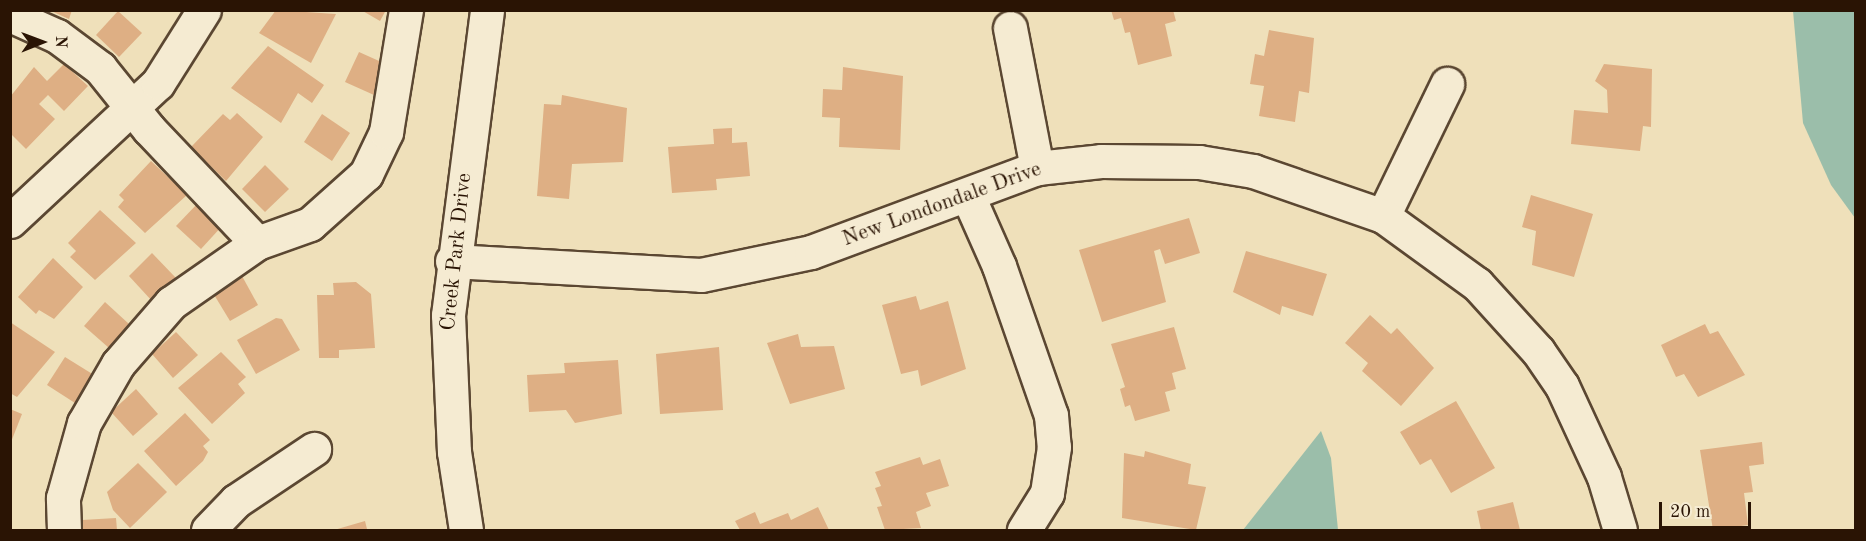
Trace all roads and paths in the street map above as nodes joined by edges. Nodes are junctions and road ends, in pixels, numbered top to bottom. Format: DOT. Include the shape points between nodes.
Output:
graph roads {
  1 [pos="204,10"];
  2 [pos="406,10"];
  3 [pos="487,10"];
  4 [pos="10,15"];
  5 [pos="1010,28"];
  6 [pos="1448,84"];
  7 [pos="135,107"];
  8 [pos="1037,168"];
  9 [pos="968,196"];
  10 [pos="12,215"];
  11 [pos="1383,216"];
  12 [pos="257,243"];
  13 [pos="452,261"];
  14 [pos="314,448"];
  15 [pos="64,531"];
  16 [pos="208,531"];
  17 [pos="465,531"];
  18 [pos="1024,531"];
  19 [pos="1620,531"];
  1 -- 7 [label="street" via="180,56"];
  2 -- 12 [label="street" via="386,132 366,174 310,224"];
  3 -- 13 [label="street, Creek Park Drive"];
  4 -- 7 [label="street" via="78,50"];
  5 -- 8 [label="street"];
  6 -- 11 [label="street"];
  7 -- 10 [label="street"];
  7 -- 12 [label="street" via="149,129"];
  8 -- 9 [label="street, New Londondale Drive"];
  8 -- 11 [label="street, New Londondale Drive" via="1101,161 1199,162 1295,182"];
  9 -- 13 [label="street, New Londondale Drive" via="811,252 735,271 663,276"];
  9 -- 18 [label="street" via="999,266 1051,416 1054,447 1047,493"];
  11 -- 19 [label="street, New Londondale Drive" via="1477,284 1538,351 1578,415"];
  12 -- 15 [label="street" via="171,303 118,364 84,423 63,498"];
  13 -- 17 [label="street, Creek Park Drive" via="448,371"];
  14 -- 16 [label="street" via="236,501"];
}
